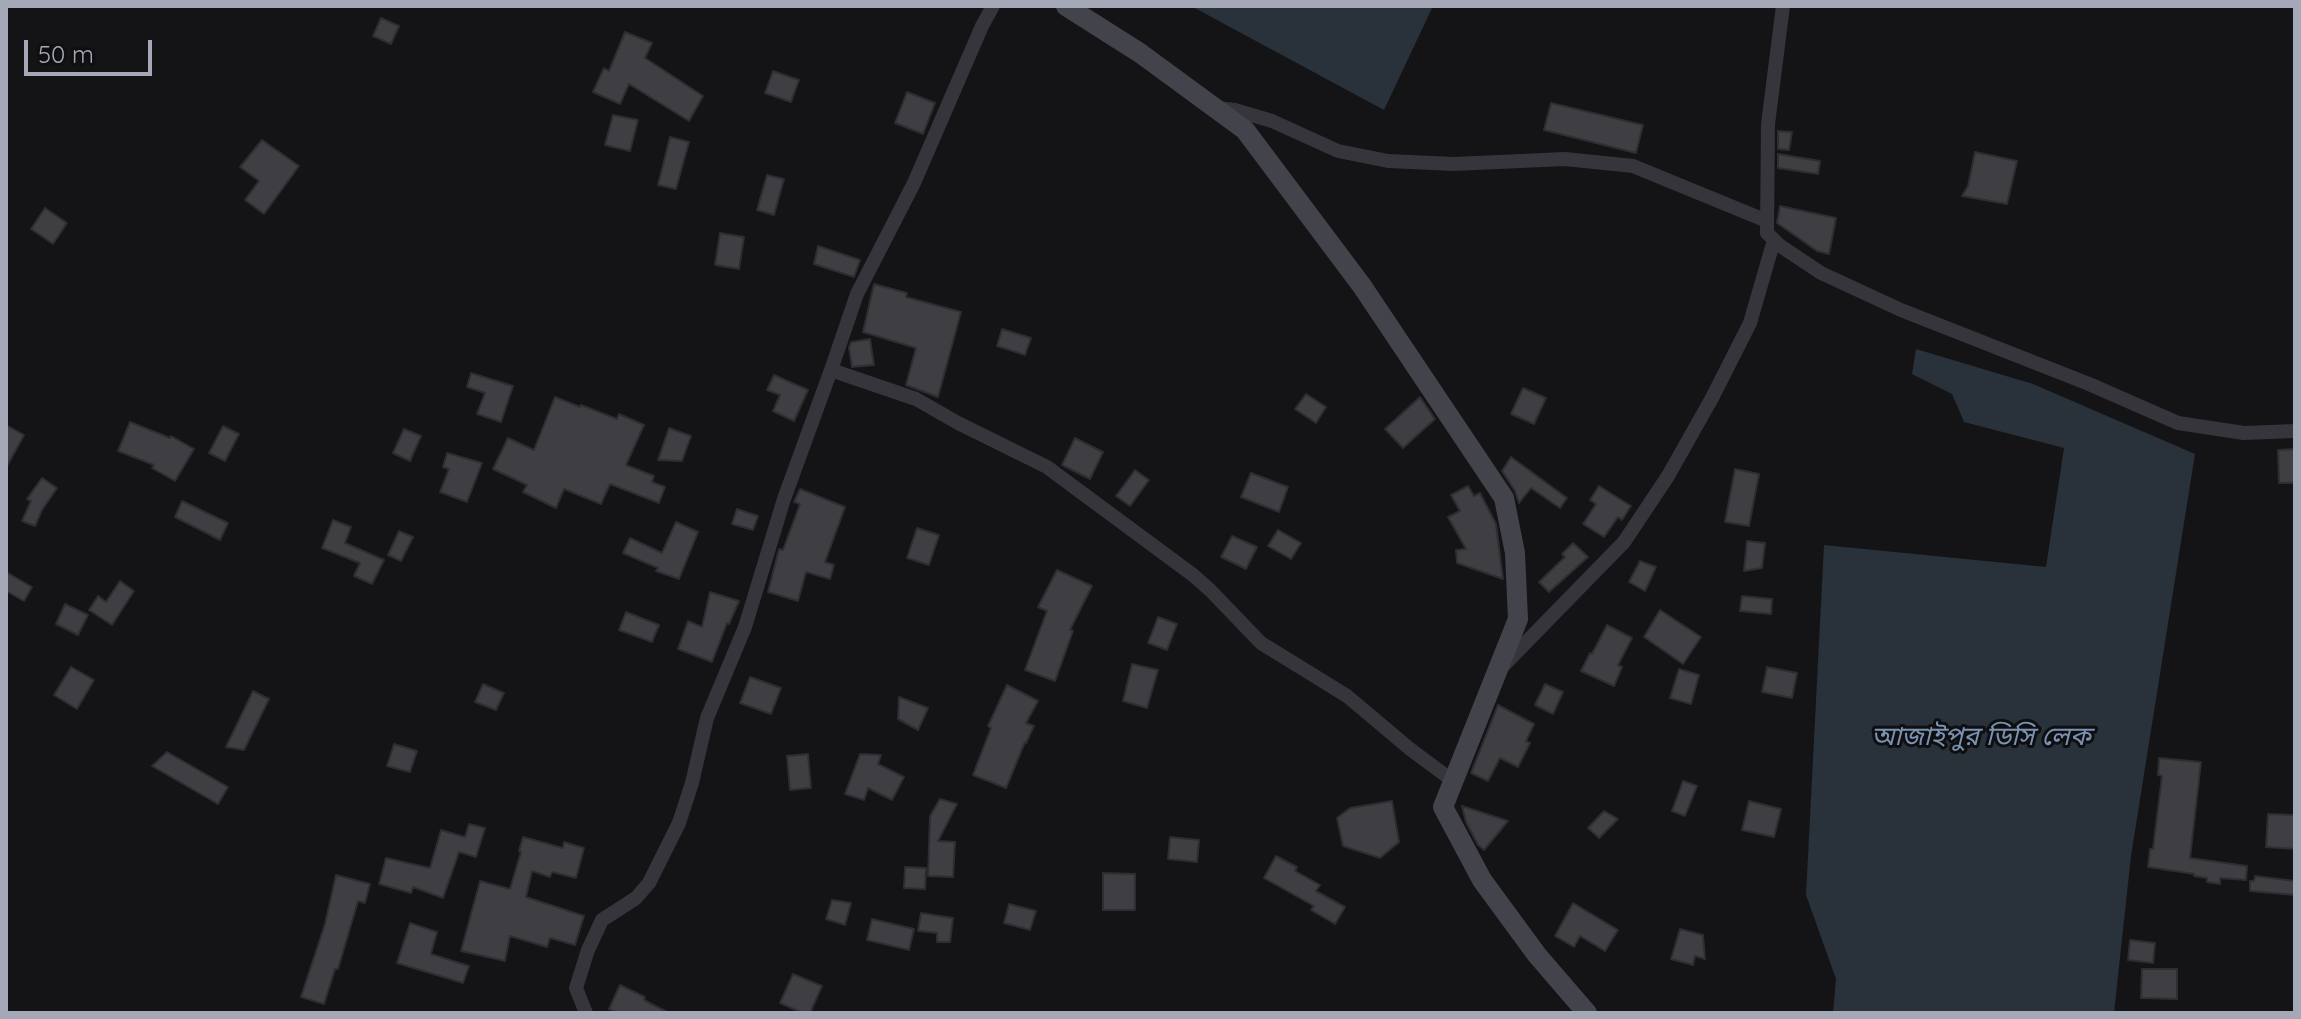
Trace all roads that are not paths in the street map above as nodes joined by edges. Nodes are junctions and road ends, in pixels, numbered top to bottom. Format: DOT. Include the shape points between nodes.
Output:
graph roads {
  1 [pos="993,6"];
  2 [pos="1066,6"];
  3 [pos="1783,6"];
  4 [pos="1215,108"];
  5 [pos="1767,221"];
  6 [pos="1774,240"];
  7 [pos="831,370"];
  8 [pos="2295,431"];
  9 [pos="1495,674"];
  10 [pos="1453,781"];
  11 [pos="586,1013"];
  12 [pos="1587,1013"];
  1 -- 7 [label="street" via="914,183 857,294"];
  2 -- 4 [label="street"];
  3 -- 5 [label="street" via="1768,124"];
  4 -- 5 [label="street" via="1272,121 1338,151 1388,161 1565,159 1633,166"];
  4 -- 9 [label="street" via="1245,130 1353,274 1504,498 1515,553 1518,619"];
  5 -- 6 [label="street" via="1767,233"];
  6 -- 8 [label="street" via="1821,273 1901,310 2178,423 2244,433"];
  6 -- 9 [label="street" via="1750,323 1668,476 1624,542"];
  7 -- 10 [label="street" via="916,399 1047,467 1193,575 1261,643 1347,696"];
  7 -- 11 [label="street" via="745,627 707,718 679,823 649,883 602,920 588,950 576,988"];
  9 -- 10 [label="street"];
  10 -- 12 [label="street" via="1443,807 1482,880"];
}
